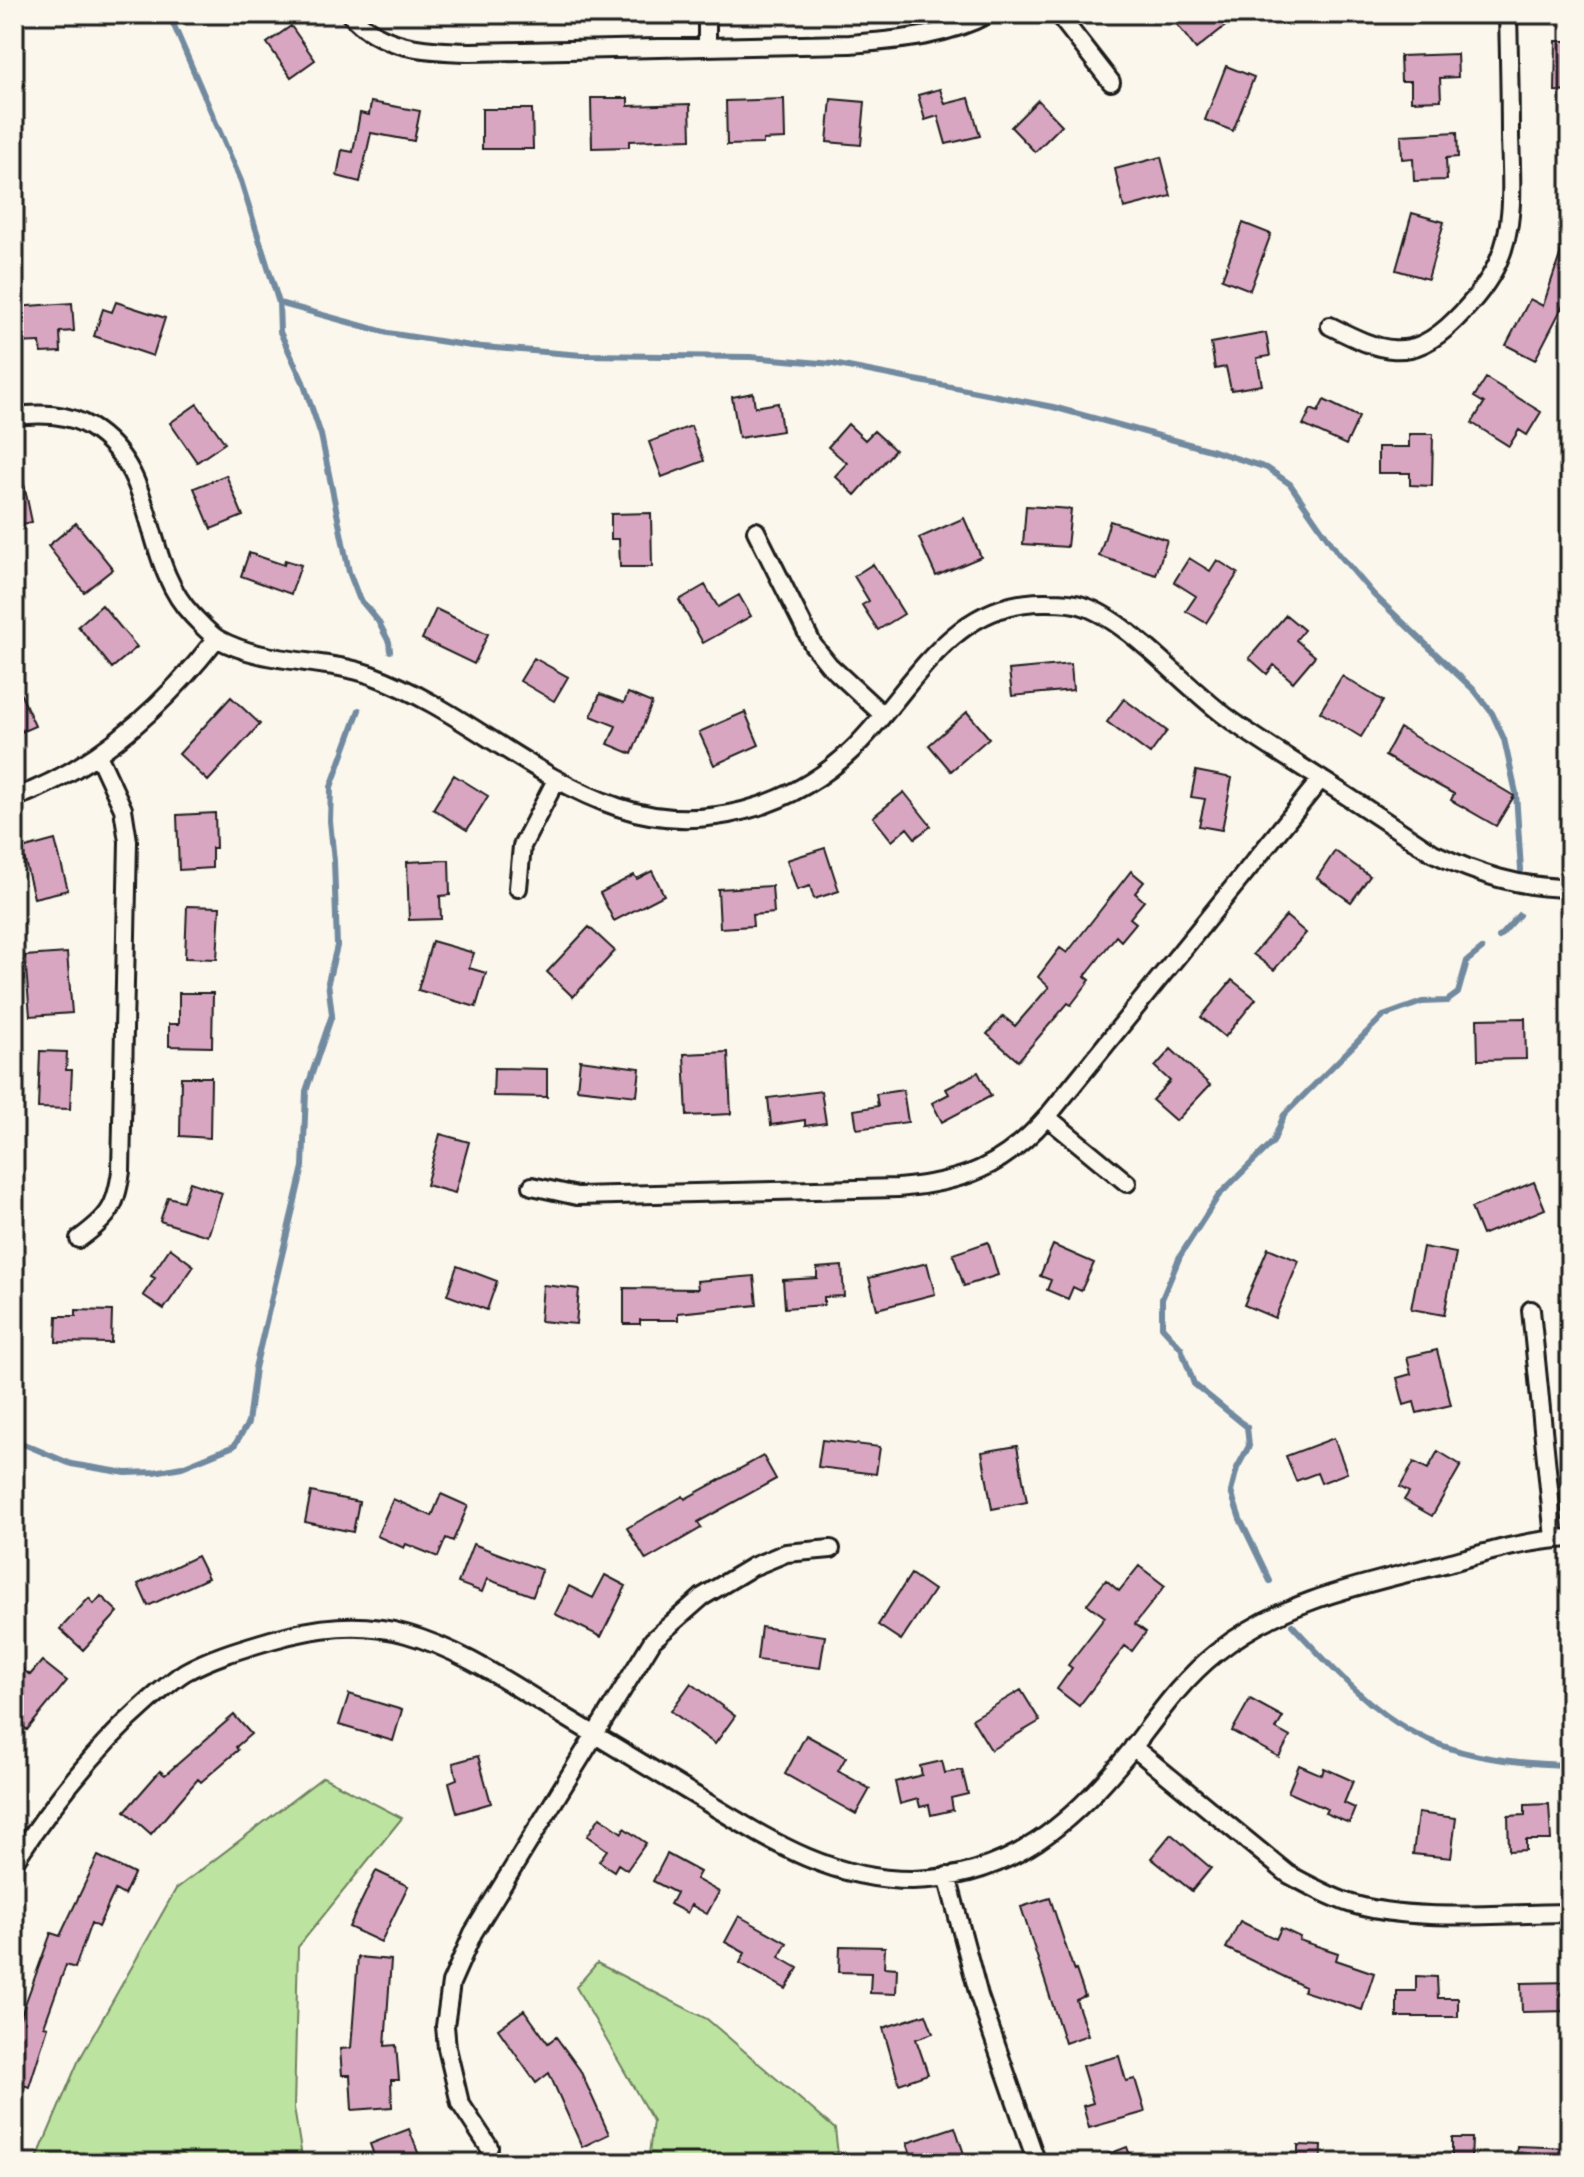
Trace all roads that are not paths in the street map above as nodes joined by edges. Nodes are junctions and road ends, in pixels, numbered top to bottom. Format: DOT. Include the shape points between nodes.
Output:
graph roads {
  1 [pos="350,14"];
  2 [pos="707,14"];
  3 [pos="988,14"];
  4 [pos="1058,14"];
  5 [pos="1508,14"];
  6 [pos="707,46"];
  7 [pos="1111,82"];
  8 [pos="1330,326"];
  9 [pos="14,416"];
  10 [pos="756,531"];
  11 [pos="216,639"];
  12 [pos="883,715"];
  13 [pos="98,755"];
  14 [pos="1321,779"];
  15 [pos="556,780"];
  16 [pos="14,798"];
  17 [pos="518,888"];
  18 [pos="1570,888"];
  19 [pos="1047,1117"];
  20 [pos="1127,1183"];
  21 [pos="532,1186"];
  22 [pos="79,1239"];
  23 [pos="1531,1310"];
  24 [pos="1562,1538"];
  25 [pos="831,1549"];
  26 [pos="595,1734"];
  27 [pos="1133,1747"];
  28 [pos="14,1862"];
  29 [pos="947,1876"];
  30 [pos="1570,1913"];
  31 [pos="489,2147"];
  32 [pos="1037,2163"];
  1 -- 6 [label="street" via="389,41 437,51"];
  2 -- 6 [label="street"];
  3 -- 6 [label="street" via="952,30 899,40"];
  4 -- 7 [label="street"];
  5 -- 8 [label="street" via="1511,192 1498,262 1476,299 1431,341 1406,351 1381,350"];
  9 -- 11 [label="street" via="52,414 80,421 119,452 137,483 175,591"];
  10 -- 12 [label="street" via="813,645"];
  11 -- 13 [label="street" via="155,708"];
  11 -- 15 [label="street" via="273,657 354,669 392,683"];
  12 -- 14 [label="street" via="942,647 977,619 1024,603 1083,605 1122,627 1214,708"];
  12 -- 15 [label="street" via="822,775 775,801 734,813 652,815 600,801"];
  13 -- 16 [label="street"];
  13 -- 22 [label="street" via="123,809 128,841 121,1171 118,1200 100,1224"];
  14 -- 18 [label="street" via="1459,865 1511,883"];
  14 -- 19 [label="street"];
  15 -- 17 [label="street" via="522,846"];
  19 -- 20 [label="street"];
  19 -- 21 [label="street" via="1002,1159 979,1172 931,1185 577,1196"];
  23 -- 24 [label="street"];
  24 -- 27 [label="street" via="1369,1583 1264,1620 1216,1653 1177,1690"];
  25 -- 26 [label="street" via="786,1553 752,1567 693,1604 653,1640"];
  26 -- 28 [label="street" via="437,1644 370,1627 309,1629 216,1656 180,1675 116,1730"];
  26 -- 29 [label="street" via="759,1834 818,1863 881,1877"];
  26 -- 31 [label="street" via="473,1933 451,1983 447,2048 460,2103"];
  27 -- 29 [label="street" via="1104,1784 1048,1836 997,1864"];
  27 -- 30 [label="street" via="1288,1874 1350,1904 1409,1914"];
  29 -- 32 [label="street" via="979,1996"];
}
